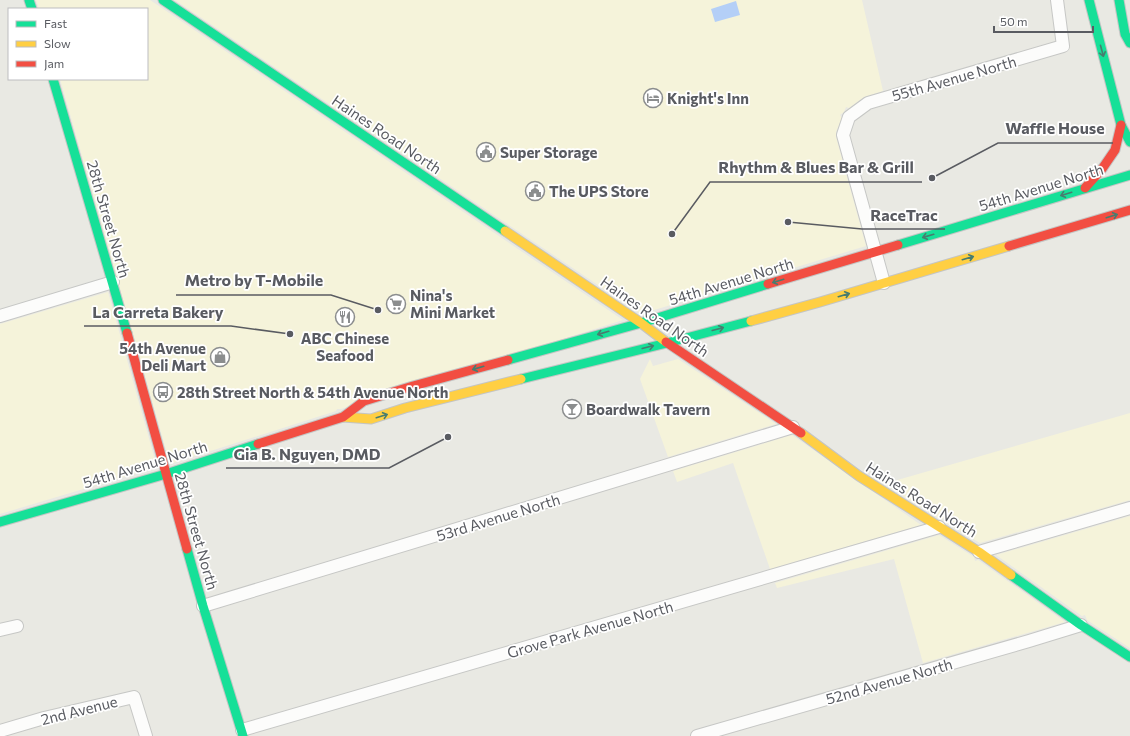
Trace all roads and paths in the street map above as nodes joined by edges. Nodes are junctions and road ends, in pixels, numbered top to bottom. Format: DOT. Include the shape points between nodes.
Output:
graph roads {
  1 [pos="163,0"];
  2 [pos="1057,0"];
  3 [pos="1089,0"];
  4 [pos="1119,0"];
  5 [pos="1130,42"];
  6 [pos="53,80"];
  7 [pos="1121,124"];
  8 [pos="1130,142"];
  9 [pos="1130,175"];
  10 [pos="1085,188"];
  11 [pos="1130,210"];
  12 [pos="875,251"];
  13 [pos="113,282"];
  14 [pos="884,283"];
  15 [pos="0,316"];
  16 [pos="640,323"];
  17 [pos="667,342"];
  18 [pos="343,417"];
  19 [pos="793,427"];
  20 [pos="166,474"];
  21 [pos="1130,508"];
  22 [pos="0,522"];
  23 [pos="939,527"];
  24 [pos="979,552"];
  25 [pos="203,606"];
  26 [pos="1081,625"];
  27 [pos="17,626"];
  28 [pos="0,630"];
  29 [pos="1130,657"];
  30 [pos="0,731"];
  31 [pos="243,733"];
  32 [pos="146,736"];
  33 [pos="697,736"];
  1 -- 16 [label="main road, Haines Road North"];
  2 -- 12 [label="street, 55th Avenue North" via="1063,46 868,103 849,117 842,135"];
  3 -- 7 [label="main road, one-way"];
  4 -- 5 [label="main road" via="1125,34"];
  6 -- 13 [label="main road, 28th Street North"];
  7 -- 8 [label="main road"];
  7 -- 10 [label="main road" via="1115,150"];
  9 -- 10 [label="main road, 54th Avenue North"];
  10 -- 12 [label="main road, 54th Avenue North, one-way"];
  14 -- 11 [label="main road, 54th Avenue North, one-way"];
  12 -- 14 [label="street"];
  12 -- 16 [label="main road, 54th Avenue North, one-way"];
  13 -- 15 [label="street"];
  13 -- 20 [label="main road, 28th Street North"];
  17 -- 14 [label="main road, 54th Avenue North, one-way"];
  16 -- 17 [label="main road, Haines Road North"];
  16 -- 18 [label="main road, 54th Avenue North, one-way" via="364,401"];
  18 -- 17 [label="main road, 54th Avenue North, one-way" via="371,419 420,404"];
  17 -- 19 [label="main road, Haines Road North"];
  18 -- 20 [label="main road, 54th Avenue North"];
  19 -- 23 [label="main road, Haines Road North" via="859,476"];
  19 -- 25 [label="street, 53rd Avenue North"];
  20 -- 22 [label="main road, 54th Avenue North"];
  20 -- 25 [label="main road, 28th Street North"];
  21 -- 24 [label="street"];
  23 -- 24 [label="main road, Haines Road North"];
  23 -- 31 [label="street, Grove Park Avenue North"];
  24 -- 26 [label="main road, Haines Road North"];
  25 -- 31 [label="main road, 28th Street North"];
  26 -- 29 [label="main road, Haines Road North"];
  26 -- 33 [label="street, 52nd Avenue North"];
  27 -- 28 [label="street"];
  30 -- 32 [label="street, 2nd Avenue" via="134,697"];
}
